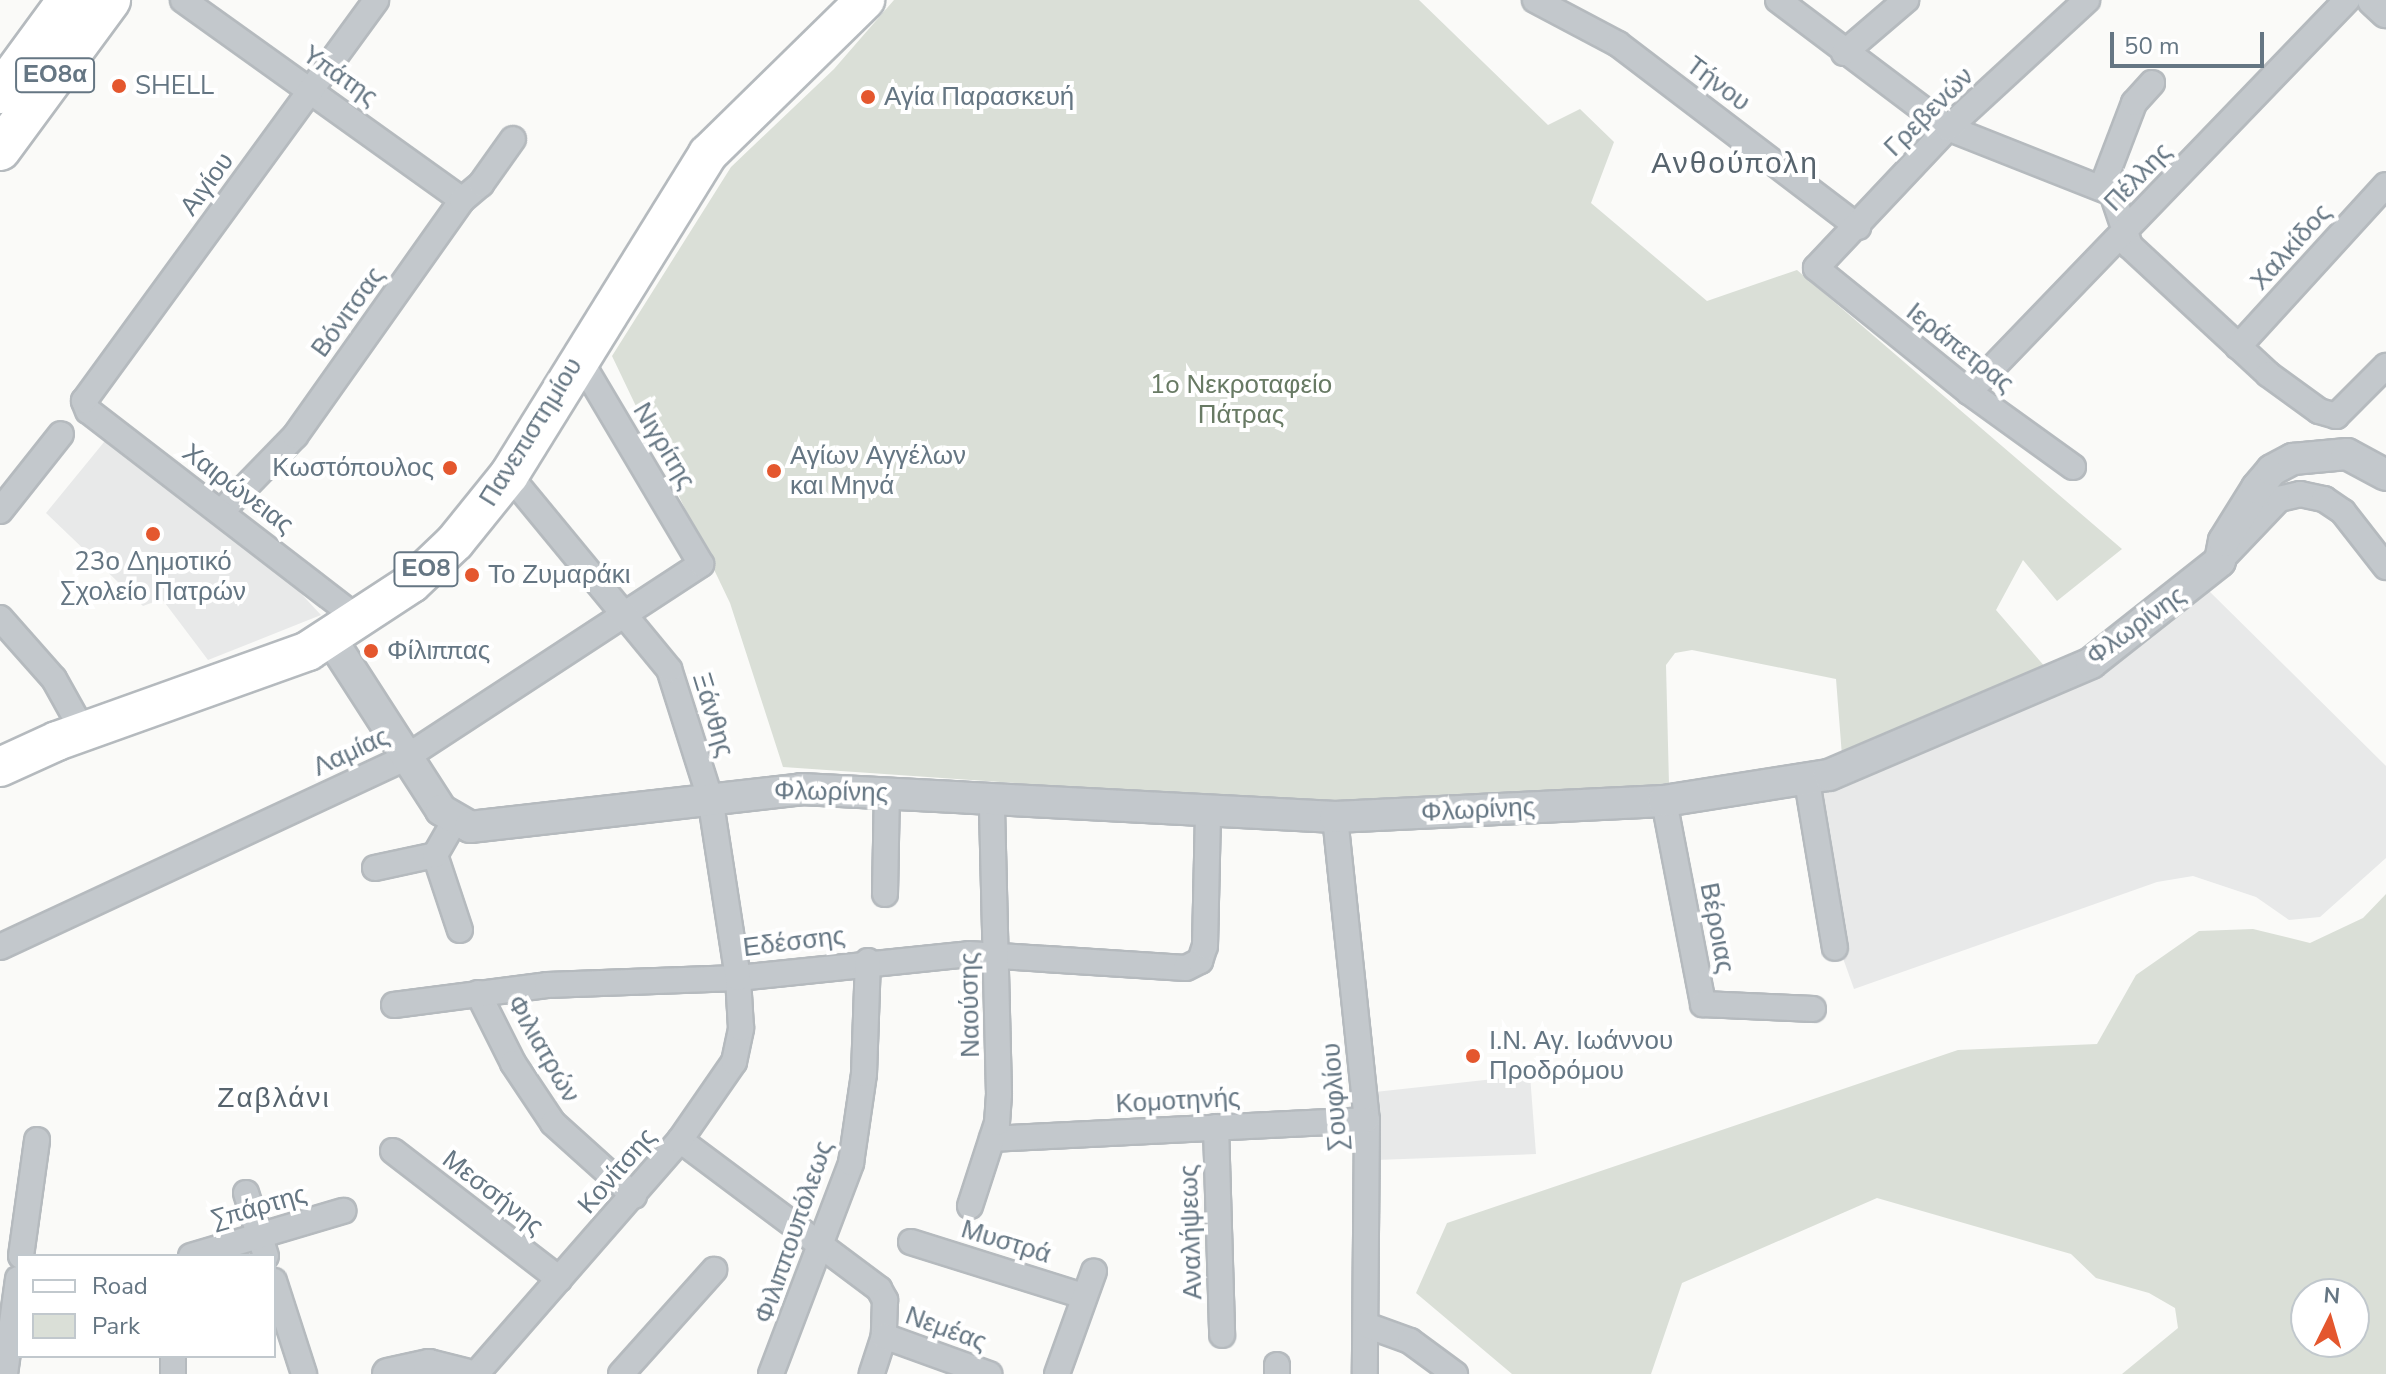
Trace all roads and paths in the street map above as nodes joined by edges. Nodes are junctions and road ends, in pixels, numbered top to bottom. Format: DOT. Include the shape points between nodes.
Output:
graph roads {
  1 [pos="68,0"];
  2 [pos="110,0"];
  3 [pos="183,0"];
  4 [pos="376,0"];
  5 [pos="865,0"];
  6 [pos="1535,0"];
  7 [pos="1778,0"];
  8 [pos="1906,0"];
  9 [pos="2087,0"];
  10 [pos="2347,0"];
  11 [pos="1844,53"];
  12 [pos="2152,83"];
  13 [pos="311,89"];
  14 [pos="0,93"];
  15 [pos="1948,128"];
  16 [pos="513,139"];
  17 [pos="0,150"];
  18 [pos="2386,185"];
  19 [pos="2102,187"];
  20 [pos="462,200"];
  21 [pos="1858,227"];
  22 [pos="2123,232"];
  23 [pos="1816,268"];
  24 [pos="2238,347"];
  25 [pos="578,357"];
  26 [pos="2386,366"];
  27 [pos="1969,392"];
  28 [pos="84,401"];
  29 [pos="61,434"];
  30 [pos="2073,467"];
  31 [pos="509,475"];
  32 [pos="2386,475"];
  33 [pos="8,483"];
  34 [pos="0,511"];
  35 [pos="222,511"];
  36 [pos="2220,561"];
  37 [pos="701,564"];
  38 [pos="2386,567"];
  39 [pos="621,615"];
  40 [pos="0,618"];
  41 [pos="346,630"];
  42 [pos="83,731"];
  43 [pos="405,758"];
  44 [pos="3,759"];
  45 [pos="1807,781"];
  46 [pos="887,793"];
  47 [pos="710,798"];
  48 [pos="992,798"];
  49 [pos="1664,801"];
  50 [pos="1208,813"];
  51 [pos="1335,817"];
  52 [pos="454,822"];
  53 [pos="435,855"];
  54 [pos="375,868"];
  55 [pos="885,894"];
  56 [pos="460,930"];
  57 [pos="0,947"];
  58 [pos="1835,948"];
  59 [pos="997,954"];
  60 [pos="868,961"];
  61 [pos="738,978"];
  62 [pos="478,993"];
  63 [pos="394,1005"];
  64 [pos="1813,1009"];
  65 [pos="1367,1120"];
  66 [pos="1216,1127"];
  67 [pos="992,1139"];
  68 [pos="37,1140"];
  69 [pos="680,1140"];
  70 [pos="393,1151"];
  71 [pos="246,1193"];
  72 [pos="634,1196"];
  73 [pos="970,1206"];
  74 [pos="343,1211"];
  75 [pos="911,1242"];
  76 [pos="263,1247"];
  77 [pos="818,1248"];
  78 [pos="21,1254"];
  79 [pos="207,1254"];
  80 [pos="714,1270"];
  81 [pos="1094,1271"];
  82 [pos="559,1279"];
  83 [pos="276,1287"];
  84 [pos="16,1294"];
  85 [pos="1083,1296"];
  86 [pos="1366,1325"];
  87 [pos="1222,1335"];
  88 [pos="884,1336"];
  89 [pos="5,1374"];
  90 [pos="304,1374"];
  91 [pos="388,1374"];
  92 [pos="465,1374"];
  93 [pos="476,1374"];
  94 [pos="621,1374"];
  95 [pos="771,1374"];
  96 [pos="872,1374"];
  97 [pos="989,1374"];
  98 [pos="1057,1374"];
  99 [pos="1365,1374"];
  100 [pos="1455,1374"];
  1 -- 14 [label="highway, ΕΟ8α"];
  2 -- 17 [label="highway, ΕΟ8α"];
  3 -- 13 [label="street, Υπάτης"];
  4 -- 13 [label="street, Αιγίου"];
  5 -- 25 [label="main road, Πανεπιστημίου / ΕΟ8" via="708,154"];
  6 -- 21 [label="street, Τήνου" via="1618,44"];
  7 -- 11 [label="street"];
  8 -- 11 [label="street"];
  9 -- 15 [label="street, Γρεβενών"];
  10 -- 22 [label="street, Πέλλης"];
  11 -- 15 [label="street"];
  12 -- 19 [label="street" via="2134,103"];
  13 -- 20 [label="street, Υπάτης"];
  13 -- 28 [label="street, Αιγίου"];
  15 -- 19 [label="street"];
  15 -- 21 [label="street, Γρεβενών"];
  16 -- 20 [label="street, Βόνιτσας" via="481,184"];
  18 -- 24 [label="street, Χαλκίδος"];
  19 -- 22 [label="street" via="2118,200"];
  20 -- 35 [label="street, Βόνιτσας" via="295,436"];
  21 -- 23 [label="street, Γρεβενών"];
  22 -- 24 [label="street" via="2138,255"];
  22 -- 27 [label="street, Πέλλης"];
  23 -- 27 [label="street, Ιεράπετρας"];
  24 -- 26 [label="street" via="2297,397 2336,416"];
  25 -- 31 [label="main road, Πανεπιστημίου / ΕΟ8"];
  25 -- 37 [label="street, Νιγρίτης"];
  27 -- 30 [label="street, Ιεράπετρας"];
  28 -- 35 [label="street, Χαιρώνειας" via="88,411"];
  29 -- 33 [label="street"];
  31 -- 39 [label="street, Ξάνθης"];
  31 -- 41 [label="main road, Πανεπιστημίου / ΕΟ8" via="455,542"];
  32 -- 36 [label="street" via="2347,454 2316,453 2289,460 2269,473 2248,501 2224,541"];
  33 -- 34 [label="street"];
  35 -- 41 [label="street, Χαιρώνειας"];
  36 -- 38 [label="street, Φλωρίνης" via="2279,499 2300,494 2324,499 2343,512"];
  36 -- 45 [label="street, Φλωρίνης" via="2091,663"];
  37 -- 39 [label="street, Λαμίας"];
  39 -- 43 [label="street, Λαμίας"];
  39 -- 47 [label="street, Ξάνθης" via="669,669"];
  40 -- 42 [label="street" via="54,679"];
  41 -- 42 [label="main road, Πανεπιστημίου / ΕΟ8" via="295,657"];
  41 -- 43 [label="street"];
  42 -- 44 [label="main road, Πανεπιστημίου / ΕΟ8"];
  43 -- 52 [label="street"];
  43 -- 57 [label="street, Λαμίας"];
  45 -- 49 [label="street, Φλωρίνης"];
  45 -- 58 [label="street"];
  46 -- 47 [label="street, Φλωρίνης" via="801,789"];
  46 -- 48 [label="street, Φλωρίνης"];
  46 -- 55 [label="street"];
  47 -- 52 [label="street, Φλωρίνης" via="479,827"];
  47 -- 61 [label="street, Ξάνθης"];
  48 -- 50 [label="street, Φλωρίνης"];
  48 -- 59 [label="street, Ναούσης"];
  49 -- 51 [label="street, Φλωρίνης"];
  49 -- 64 [label="street, Βέροιας" via="1703,1004"];
  50 -- 51 [label="street, Φλωρίνης"];
  50 -- 59 [label="street, Εδέσσης" via="1205,946 1200,961 1186,968"];
  51 -- 65 [label="street, Σουφλίου"];
  52 -- 53 [label="street"];
  53 -- 54 [label="street"];
  53 -- 56 [label="street"];
  59 -- 60 [label="street, Εδέσσης"];
  59 -- 67 [label="street, Ναούσης" via="999,1094"];
  60 -- 61 [label="street, Εδέσσης"];
  60 -- 77 [label="street, Φιλιππουπόλεως" via="867,1037 855,1144 838,1209"];
  61 -- 62 [label="street, Εδέσσης" via="616,980"];
  61 -- 69 [label="street, Κονίτσης" via="738,1052"];
  62 -- 63 [label="street, Εδέσσης"];
  62 -- 72 [label="street, Φιλιατρών" via="513,1063 553,1123"];
  65 -- 66 [label="street, Κομοτηνής"];
  65 -- 86 [label="street, Σουφλίου"];
  66 -- 67 [label="street, Κομοτηνής"];
  66 -- 87 [label="street, Αναλήψεως"];
  67 -- 73 [label="street, Ναούσης"];
  68 -- 78 [label="street"];
  69 -- 72 [label="street, Κονίτσης"];
  69 -- 77 [label="street"];
  70 -- 82 [label="street, Μεσσήνης"];
  71 -- 76 [label="street"];
  72 -- 82 [label="street, Κονίτσης"];
  74 -- 76 [label="street, Σπάρτης"];
  75 -- 85 [label="street, Μυστρά"];
  76 -- 79 [label="street, Σπάρτης"];
  77 -- 88 [label="street" via="879,1289 885,1300"];
  77 -- 95 [label="street, Φιλιππουπόλεως" via="793,1327"];
  80 -- 94 [label="street"];
  81 -- 85 [label="street"];
  82 -- 93 [label="street, Κονίτσης"];
  83 -- 90 [label="street"];
  84 -- 89 [label="street"];
  85 -- 98 [label="street"];
  86 -- 99 [label="street, Σουφλίου"];
  86 -- 100 [label="street" via="1410,1341"];
  88 -- 96 [label="street"];
  88 -- 97 [label="street, Νεμέας"];
  91 -- 92 [label="street" via="429,1365"];
}
